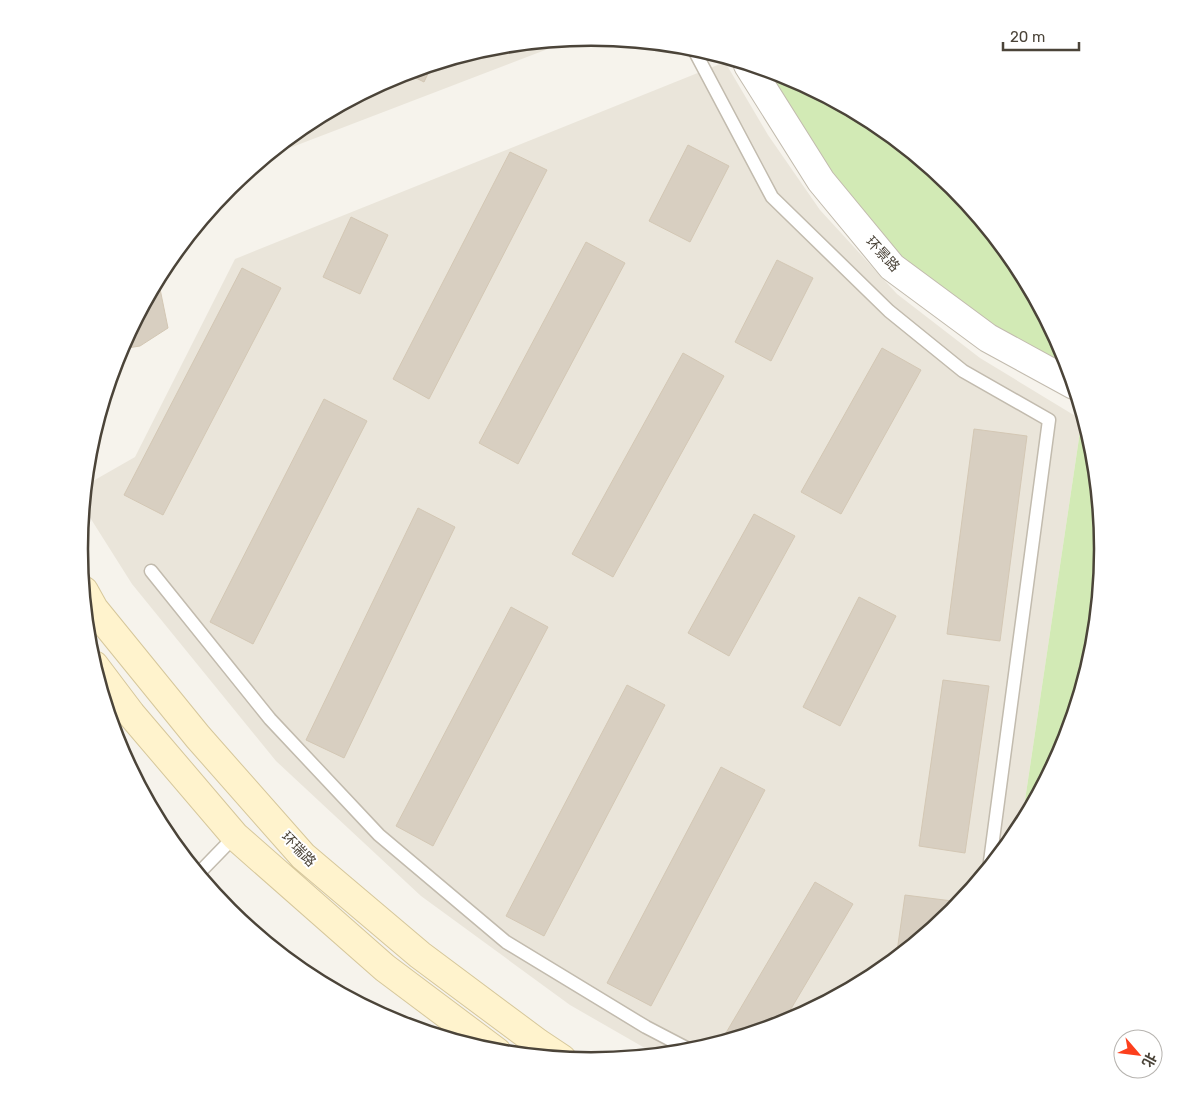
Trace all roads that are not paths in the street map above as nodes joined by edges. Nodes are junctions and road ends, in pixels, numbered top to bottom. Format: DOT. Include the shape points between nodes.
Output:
graph roads {
  1 [pos="698,58"];
  2 [pos="753,73"];
  3 [pos="1065,380"];
  4 [pos="151,571"];
  5 [pos="92,605"];
  6 [pos="105,679"];
  7 [pos="235,836"];
  8 [pos="991,856"];
  9 [pos="203,869"];
  10 [pos="482,1041"];
  11 [pos="680,1045"];
  12 [pos="551,1051"];
  1 -- 8 [label="lane" via="772,197 889,311 963,371 1049,420"];
  2 -- 3 [label="street, 环景路" via="821,182 892,267 988,338"];
  4 -- 11 [label="lane" via="270,719 379,835 506,942"];
  5 -- 12 [label="main road, 环瑞路" via="198,737 303,856 420,955"];
  6 -- 7 [label="main road"];
  7 -- 9 [label="lane"];
  7 -- 10 [label="main road" via="385,968"];
}
